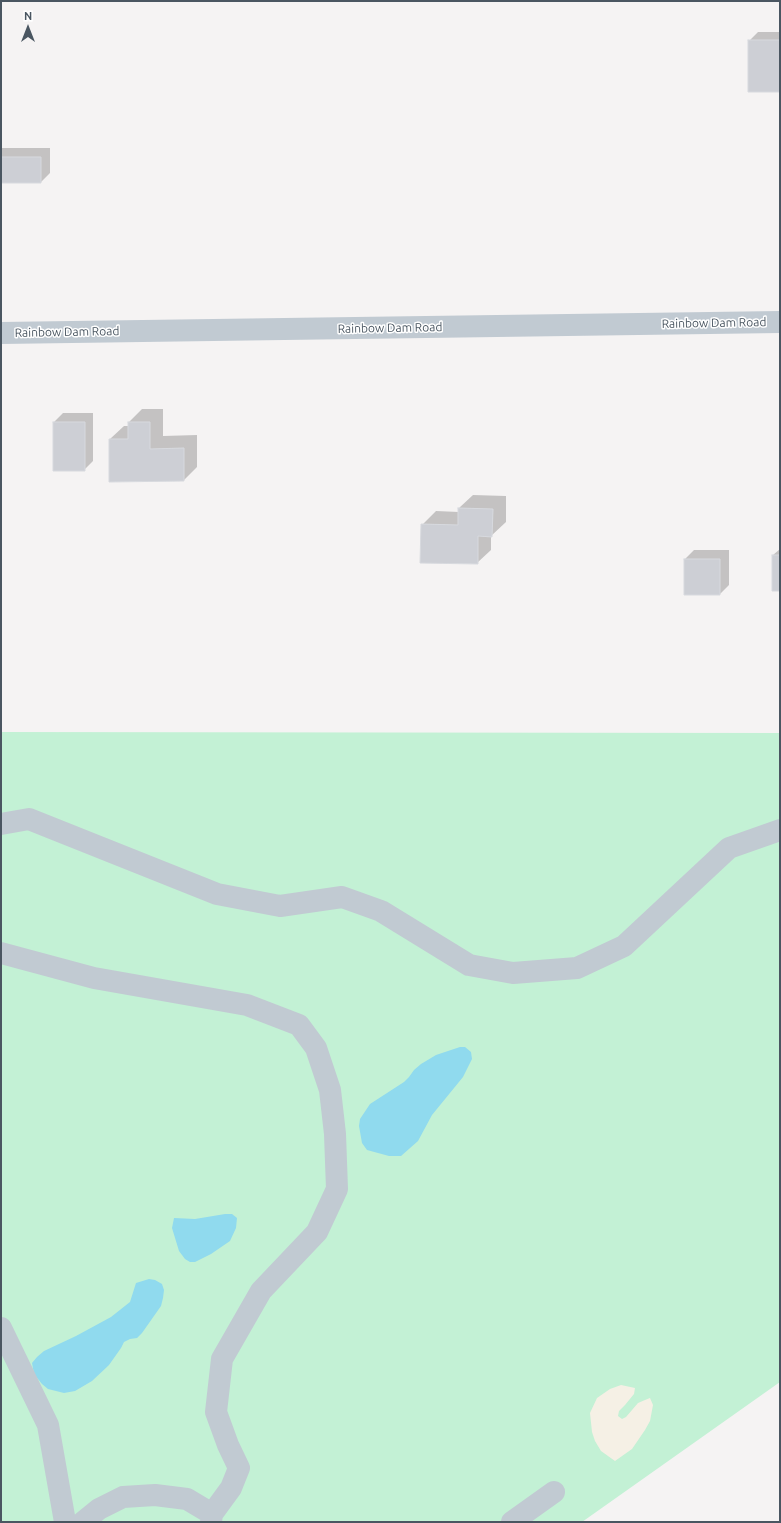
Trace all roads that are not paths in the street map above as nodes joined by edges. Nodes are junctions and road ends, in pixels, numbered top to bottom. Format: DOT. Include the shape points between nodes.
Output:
graph roads {
  1 [pos="780,322"];
  2 [pos="1,333"];
  3 [pos="1,824"];
  4 [pos="780,830"];
  5 [pos="1,953"];
  6 [pos="1,1328"];
  7 [pos="554,1492"];
  8 [pos="211,1518"];
  9 [pos="65,1522"];
  10 [pos="83,1522"];
  11 [pos="512,1522"];
  1 -- 2 [label="street, Rainbow Dam Road"];
  3 -- 4 [label="street" via="30,819 217,894 280,906 342,896 381,910 469,965 513,973 577,968 624,946 729,848"];
  5 -- 8 [label="street" via="94,978 248,1005 299,1025 316,1048 330,1090 337,1189 317,1232 261,1291 222,1359 216,1412 239,1468 231,1488"];
  6 -- 9 [label="street" via="48,1425"];
  7 -- 11 [label="street"];
  8 -- 10 [label="street" via="187,1499 155,1495 123,1497 99,1509"];
}
